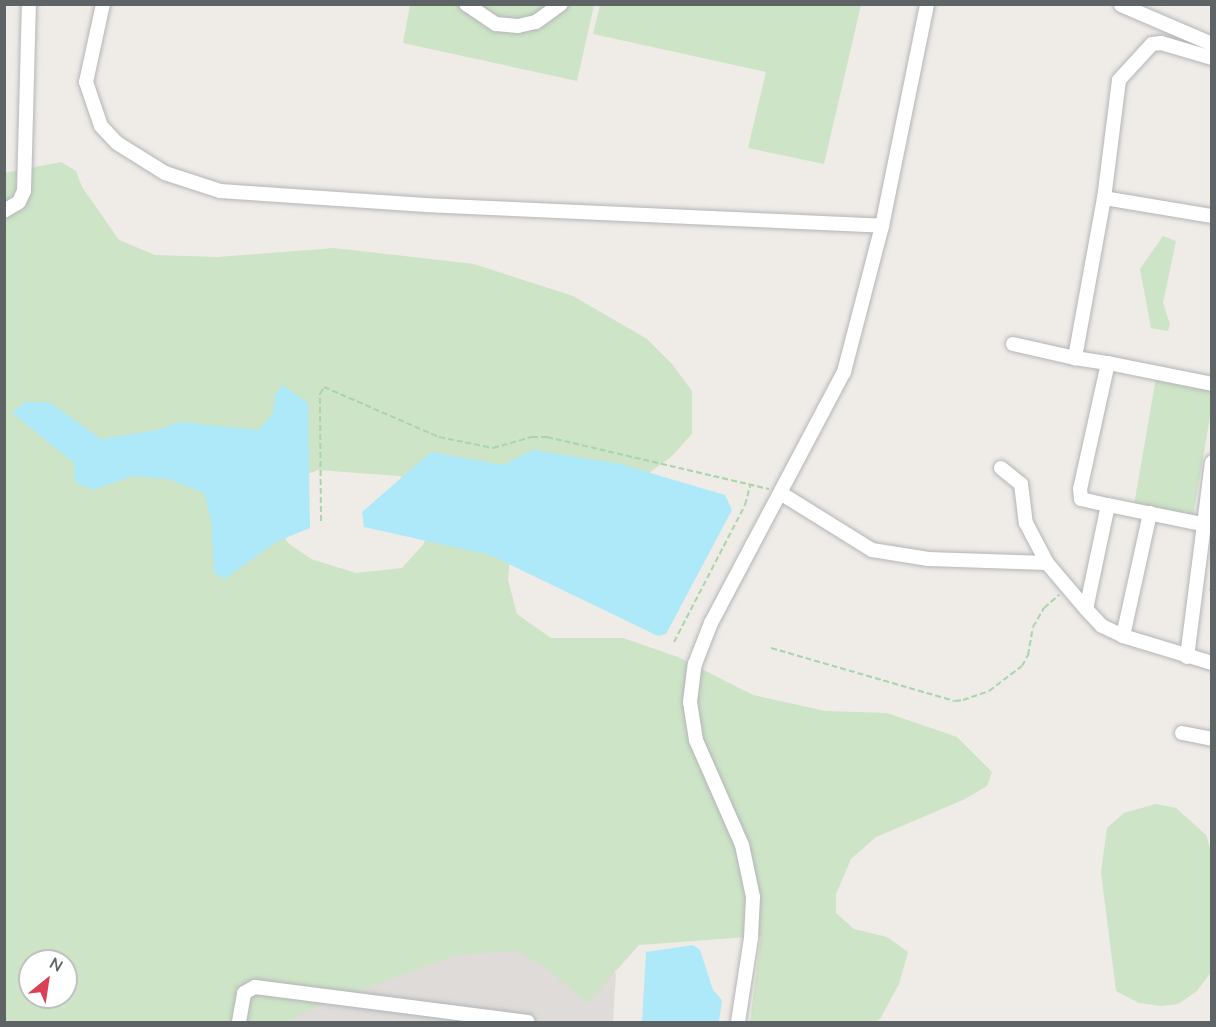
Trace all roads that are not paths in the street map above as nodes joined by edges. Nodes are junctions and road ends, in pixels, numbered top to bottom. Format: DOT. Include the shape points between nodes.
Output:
graph roads {
  1 [pos="29,4"];
  2 [pos="103,4"];
  3 [pos="466,4"];
  4 [pos="561,4"];
  5 [pos="927,4"];
  6 [pos="1121,5"];
  7 [pos="1212,44"];
  8 [pos="1212,58"];
  9 [pos="1104,198"];
  10 [pos="4,211"];
  11 [pos="1212,216"];
  12 [pos="882,226"];
  13 [pos="1013,344"];
  14 [pos="1075,358"];
  15 [pos="1108,363"];
  16 [pos="1212,384"];
  17 [pos="1212,463"];
  18 [pos="1001,468"];
  19 [pos="782,494"];
  20 [pos="1108,505"];
  21 [pos="1150,513"];
  22 [pos="1201,524"];
  23 [pos="1047,563"];
  24 [pos="1086,609"];
  25 [pos="1123,636"];
  26 [pos="1187,657"];
  27 [pos="1212,663"];
  28 [pos="1182,733"];
  29 [pos="1212,739"];
  30 [pos="239,1023"];
  31 [pos="528,1023"];
  32 [pos="738,1023"];
  1 -- 10 [label="street" via="24,191 19,202"];
  2 -- 12 [label="street" via="86,82 101,126 117,143 144,161 173,176 220,191"];
  3 -- 4 [label="street" via="488,20 518,26 536,22"];
  5 -- 12 [label="street"];
  6 -- 7 [label="street"];
  8 -- 9 [label="street" via="1161,43 1152,44 1119,80"];
  9 -- 11 [label="street"];
  9 -- 14 [label="street"];
  12 -- 19 [label="street" via="844,372"];
  13 -- 14 [label="street"];
  14 -- 15 [label="street"];
  15 -- 16 [label="street"];
  15 -- 20 [label="street" via="1080,489 1081,499"];
  17 -- 22 [label="street"];
  18 -- 23 [label="street" via="1021,483 1026,523"];
  19 -- 23 [label="street" via="872,550 928,559"];
  19 -- 32 [label="street" via="700,646 690,702 696,740 742,845 749,872 751,938"];
  20 -- 21 [label="street"];
  20 -- 24 [label="street"];
  21 -- 22 [label="street"];
  21 -- 25 [label="street"];
  22 -- 26 [label="street"];
  23 -- 24 [label="street"];
  24 -- 25 [label="street" via="1102,626"];
  25 -- 26 [label="street"];
  26 -- 27 [label="street"];
  28 -- 29 [label="street"];
  30 -- 31 [label="street" via="244,993 255,987"];
}
